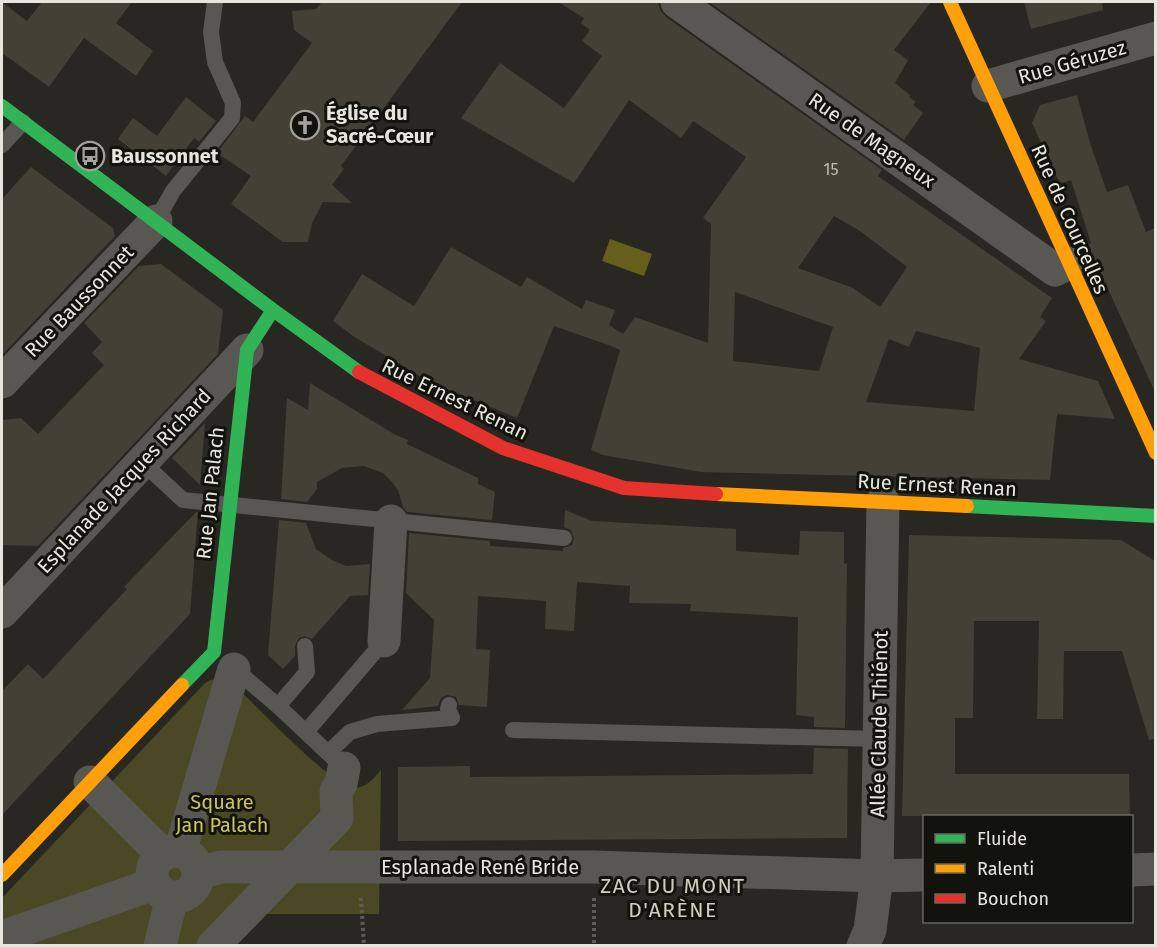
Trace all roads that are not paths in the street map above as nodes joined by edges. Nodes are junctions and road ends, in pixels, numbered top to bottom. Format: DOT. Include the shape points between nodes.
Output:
graph roads {
  1 [pos="215,2"];
  2 [pos="677,2"];
  3 [pos="950,2"];
  4 [pos="1155,38"];
  5 [pos="988,86"];
  6 [pos="2,106"];
  7 [pos="23,122"];
  8 [pos="2,145"];
  9 [pos="156,221"];
  10 [pos="1069,263"];
  11 [pos="273,310"];
  12 [pos="247,350"];
  13 [pos="2,382"];
  14 [pos="1155,453"];
  15 [pos="142,462"];
  16 [pos="883,501"];
  17 [pos="230,505"];
  18 [pos="1155,516"];
  19 [pos="391,521"];
  20 [pos="564,537"];
  21 [pos="2,612"];
  22 [pos="384,642"];
  23 [pos="305,646"];
  24 [pos="224,661"];
  25 [pos="278,705"];
  26 [pos="449,705"];
  27 [pos="513,730"];
  28 [pos="306,732"];
  29 [pos="879,739"];
  30 [pos="343,758"];
  31 [pos="90,782"];
  32 [pos="288,867"];
  33 [pos="1155,869"];
  34 [pos="1133,870"];
  35 [pos="174,872"];
  36 [pos="2,875"];
  37 [pos="923,875"];
  38 [pos="877,876"];
  39 [pos="2,937"];
  40 [pos="160,945"];
  41 [pos="213,945"];
  42 [pos="863,945"];
  1 -- 9 [label="lane" via="211,32 215,62 233,103 232,118 173,191"];
  2 -- 10 [label="street, Rue de Magneux" via="1055,270"];
  3 -- 5 [label="street, Rue de Courcelles"];
  4 -- 5 [label="street, Rue Géruzez"];
  5 -- 10 [label="street, Rue de Courcelles"];
  6 -- 7 [label="street, Rue Ernest Renan"];
  7 -- 8 [label="lane"];
  7 -- 9 [label="street, Rue Ernest Renan"];
  9 -- 11 [label="street, Rue Ernest Renan"];
  9 -- 13 [label="street, Rue Baussonnet"];
  10 -- 14 [label="street, Rue de Courcelles"];
  11 -- 12 [label="street, Rue Jan Palach"];
  11 -- 16 [label="street, Rue Ernest Renan" via="364,375 503,448 624,488 762,498"];
  12 -- 15 [label="street, Esplanade Jacques Richard"];
  12 -- 17 [label="street, Rue Jan Palach"];
  15 -- 17 [label="lane" via="183,500"];
  15 -- 21 [label="street, Esplanade Jacques Richard"];
  16 -- 18 [label="street, Rue Ernest Renan"];
  16 -- 29 [label="street, Allée Claude Thiénot"];
  17 -- 19 [label="lane"];
  17 -- 24 [label="street, Rue Jan Palach"];
  19 -- 20 [label="lane"];
  19 -- 22 [label="street"];
  22 -- 28 [label="lane"];
  23 -- 25 [label="lane" via="307,672"];
  24 -- 25 [label="lane"];
  24 -- 31 [label="street"];
  24 -- 35 [label="street"];
  25 -- 28 [label="lane"];
  26 -- 30 [label="lane" via="452,718 377,724 350,732"];
  27 -- 29 [label="lane"];
  28 -- 30 [label="lane"];
  29 -- 38 [label="street, Allée Claude Thiénot"];
  30 -- 32 [label="street" via="336,791 337,818"];
  31 -- 35 [label="street"];
  31 -- 36 [label="street"];
  32 -- 35 [label="street, Esplanade René Bride"];
  32 -- 38 [label="street, Esplanade René Bride" via="593,867"];
  32 -- 41 [label="street"];
  33 -- 34 [label="street"];
  35 -- 39 [label="street, Esplanade René Bride"];
  35 -- 40 [label="street"];
  37 -- 38 [label="street, Esplanade René Bride"];
  38 -- 42 [label="street, Allée Claude Thiénot" via="870,930"];
}
